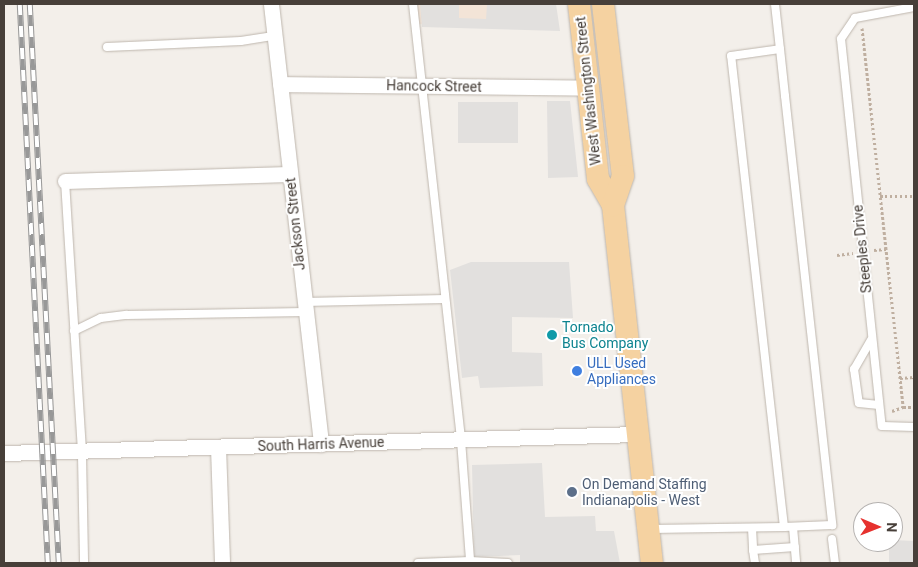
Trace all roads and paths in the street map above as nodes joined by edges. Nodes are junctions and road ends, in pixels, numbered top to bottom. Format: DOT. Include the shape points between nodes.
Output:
graph roads {
  1 [pos="270,4"];
  2 [pos="412,4"];
  3 [pos="578,4"];
  4 [pos="603,4"];
  5 [pos="775,4"];
  6 [pos="914,7"];
  7 [pos="868,24"];
  8 [pos="274,36"];
  9 [pos="107,47"];
  10 [pos="780,48"];
  11 [pos="280,84"];
  12 [pos="422,85"];
  13 [pos="588,88"];
  14 [pos="289,174"];
  15 [pos="65,181"];
  16 [pos="880,196"];
  17 [pos="914,196"];
  18 [pos="613,205"];
  19 [pos="445,299"];
  20 [pos="305,307"];
  21 [pos="74,331"];
  22 [pos="871,340"];
  23 [pos="914,377"];
  24 [pos="900,378"];
  25 [pos="879,405"];
  26 [pos="914,407"];
  27 [pos="914,426"];
  28 [pos="638,434"];
  29 [pos="461,440"];
  30 [pos="321,444"];
  31 [pos="218,447"];
  32 [pos="81,451"];
  33 [pos="4,453"];
  34 [pos="784,527"];
  35 [pos="793,527"];
  36 [pos="752,528"];
  37 [pos="648,529"];
  38 [pos="832,539"];
  39 [pos="795,547"];
  40 [pos="753,550"];
  41 [pos="470,561"];
  42 [pos="84,563"];
  43 [pos="222,563"];
  44 [pos="418,563"];
  45 [pos="508,563"];
  46 [pos="652,563"];
  47 [pos="754,563"];
  48 [pos="796,563"];
  49 [pos="835,563"];
  1 -- 8 [label="street, Jackson Street"];
  2 -- 12 [label="lane"];
  3 -- 13 [label="main road, West Washington Street"];
  4 -- 18 [label="main road, West Washington Street" via="623,176"];
  5 -- 10 [label="lane"];
  6 -- 22 [label="lane, Steeples Drive" via="855,18 841,39"];
  7 -- 16 [label="path" via="862,27"];
  8 -- 9 [label="lane" via="240,41"];
  8 -- 11 [label="street, Jackson Street"];
  10 -- 34 [label="lane" via="731,56"];
  10 -- 35 [label="lane" via="832,525"];
  11 -- 12 [label="street, Hancock Street"];
  11 -- 14 [label="street, Jackson Street"];
  12 -- 13 [label="street, Hancock Street"];
  12 -- 19 [label="lane"];
  13 -- 18 [label="main road, West Washington Street" via="598,179"];
  14 -- 15 [label="street"];
  14 -- 20 [label="street, Jackson Street"];
  15 -- 21 [label="lane"];
  16 -- 17 [label="path"];
  16 -- 24 [label="path"];
  18 -- 28 [label="main road, West Washington Street"];
  19 -- 20 [label="lane"];
  19 -- 29 [label="lane"];
  20 -- 21 [label="lane" via="127,315 101,318"];
  20 -- 30 [label="street, Jackson Street"];
  21 -- 32 [label="lane"];
  22 -- 25 [label="lane, Steeples Drive"];
  22 -- 25 [label="lane" via="854,369 859,403"];
  23 -- 24 [label="path"];
  24 -- 26 [label="path" via="903,407"];
  25 -- 27 [label="lane, Steeples Drive" via="882,426"];
  28 -- 29 [label="street, South Harris Avenue"];
  28 -- 37 [label="main road, West Washington Street"];
  29 -- 30 [label="street, South Harris Avenue"];
  29 -- 41 [label="lane"];
  30 -- 31 [label="street, South Harris Avenue"];
  31 -- 32 [label="street, South Harris Avenue"];
  31 -- 43 [label="street"];
  32 -- 33 [label="street, South Harris Avenue"];
  32 -- 42 [label="lane"];
  34 -- 35 [label="lane"];
  34 -- 36 [label="lane"];
  35 -- 39 [label="lane"];
  36 -- 37 [label="lane"];
  36 -- 40 [label="lane"];
  37 -- 46 [label="main road, West Washington Street"];
  38 -- 49 [label="lane"];
  39 -- 40 [label="lane"];
  39 -- 48 [label="lane"];
  40 -- 47 [label="lane"];
  41 -- 44 [label="lane"];
  41 -- 45 [label="lane"];
}
